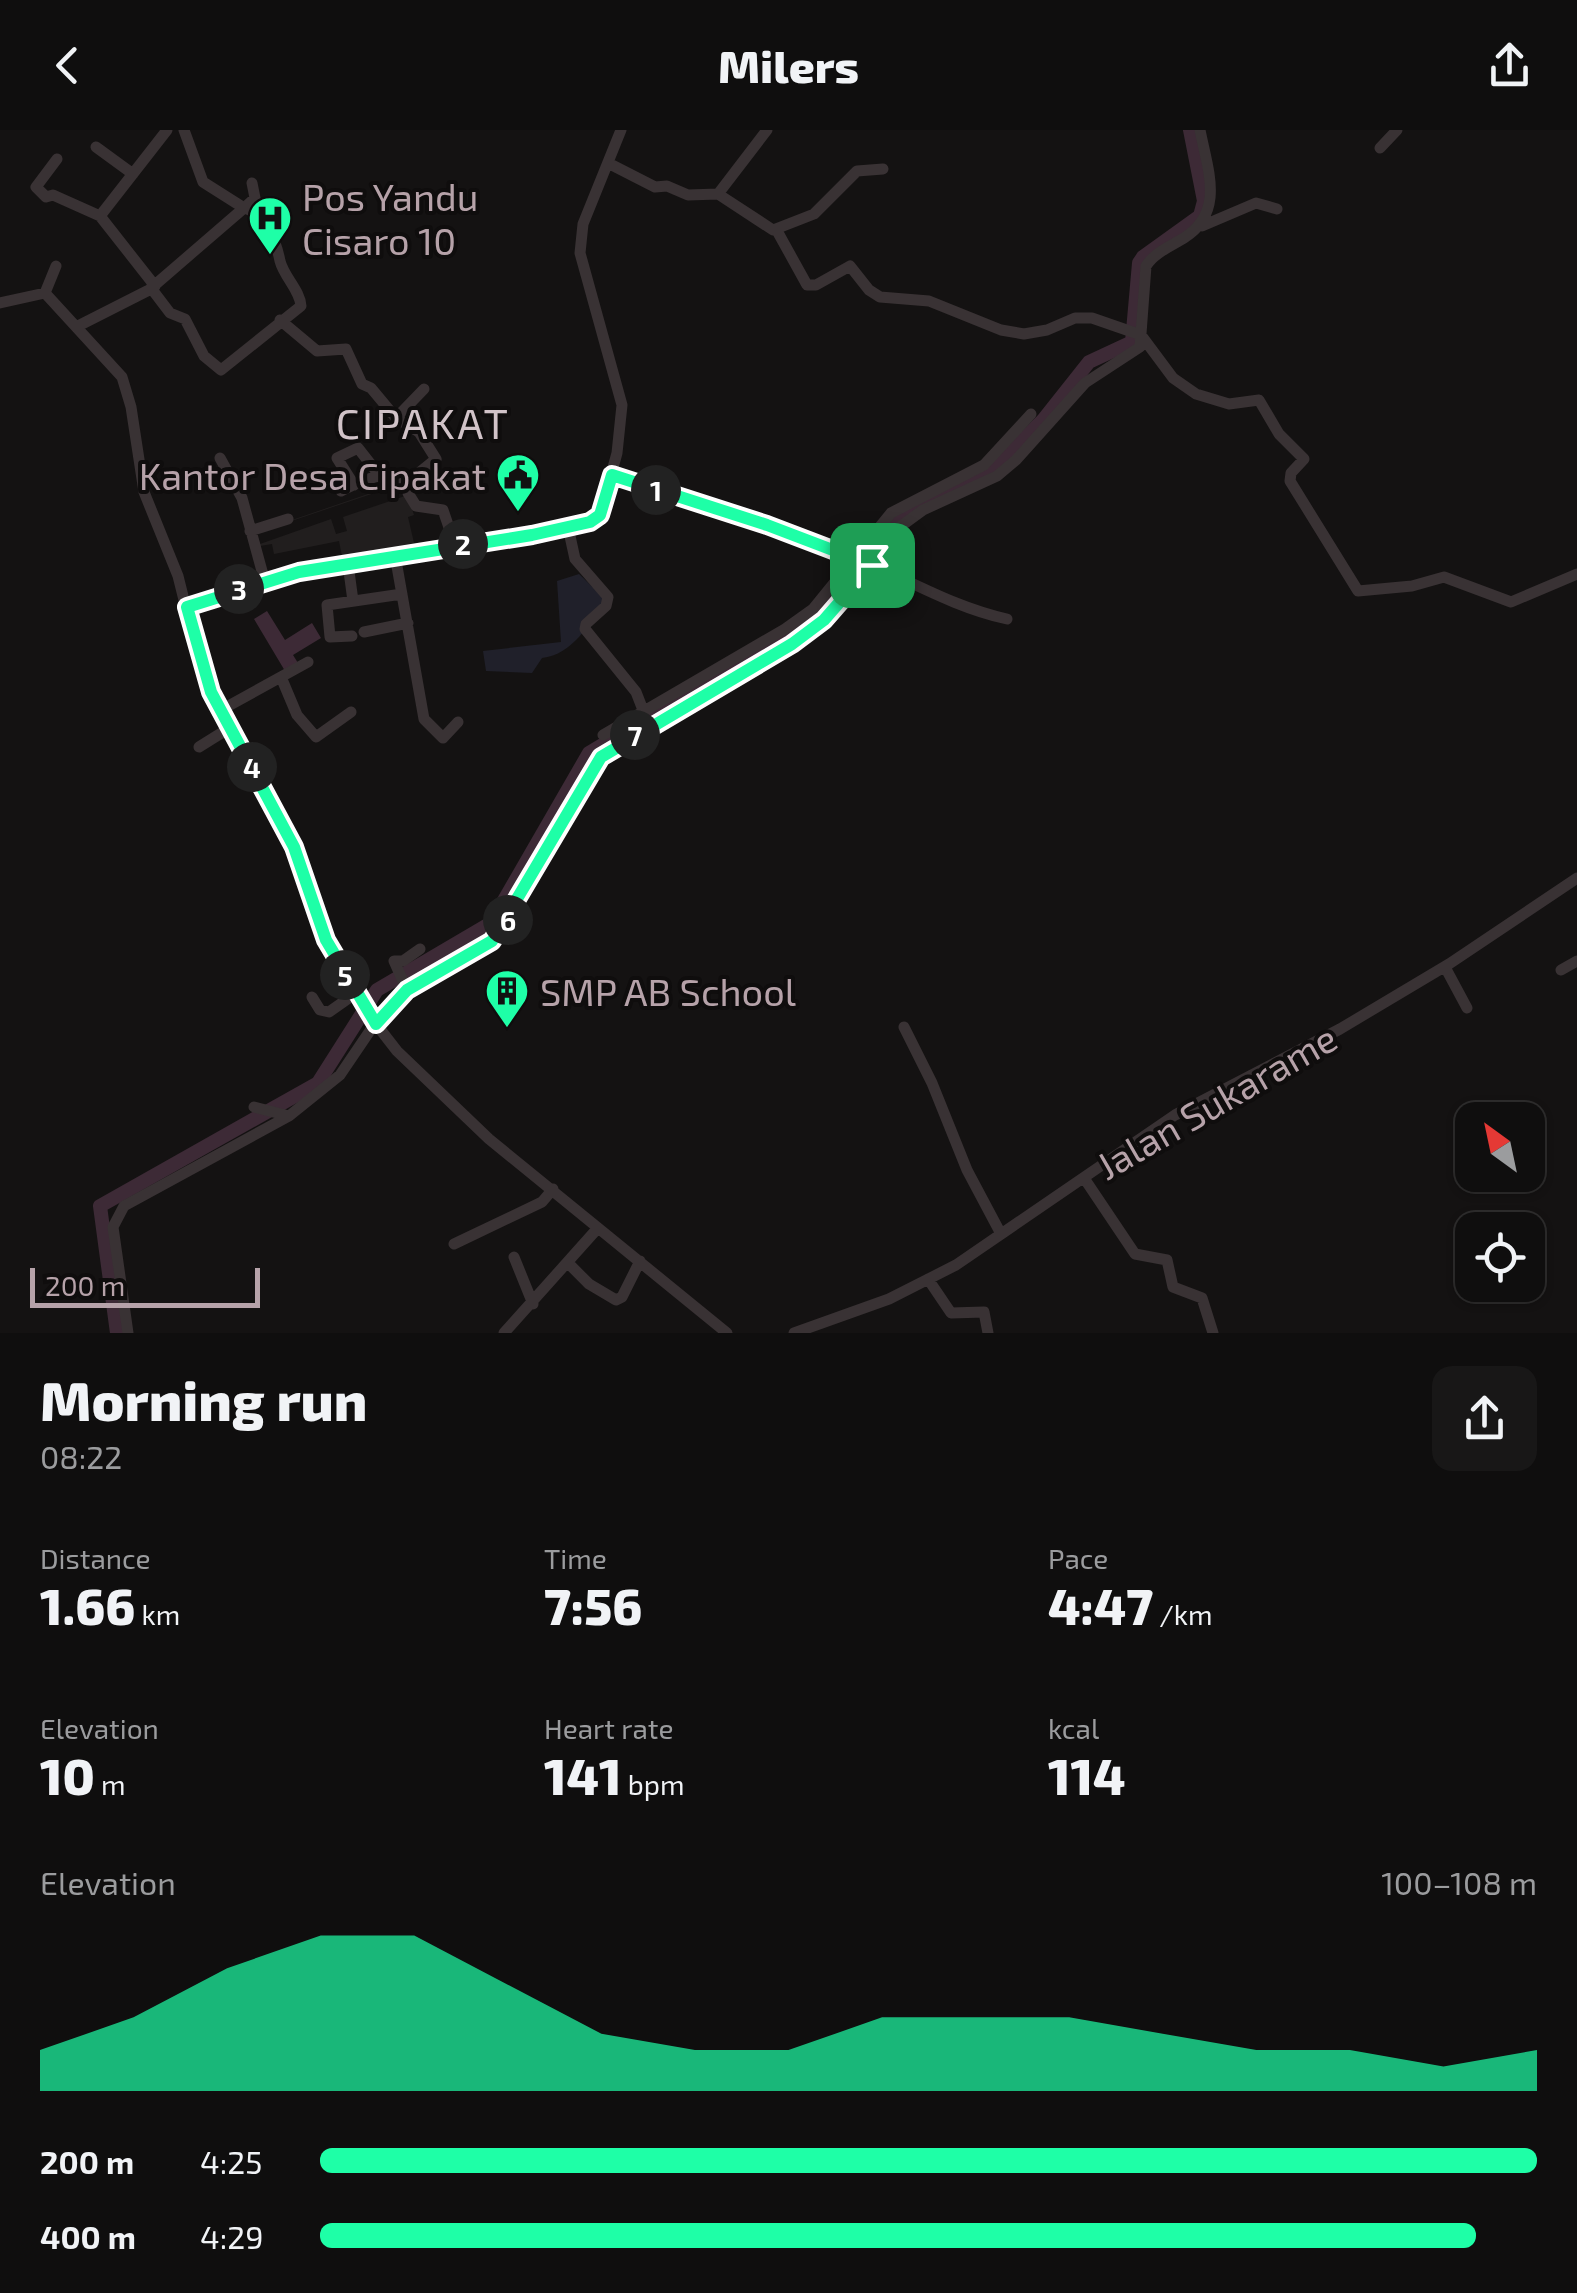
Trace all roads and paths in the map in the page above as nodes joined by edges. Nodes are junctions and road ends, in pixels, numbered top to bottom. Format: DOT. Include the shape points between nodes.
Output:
graph roads {
  1 [pos="167,130"];
  2 [pos="184,130"];
  3 [pos="622,130"];
  4 [pos="767,130"];
  5 [pos="1200,130"];
  6 [pos="1397,130"];
  7 [pos="96,146"];
  8 [pos="1380,148"];
  9 [pos="58,159"];
  10 [pos="882,168"];
  11 [pos="604,173"];
  12 [pos="133,174"];
  13 [pos="252,184"];
  14 [pos="718,194"];
  15 [pos="244,208"];
  16 [pos="1277,209"];
  17 [pos="100,216"];
  18 [pos="1202,226"];
  19 [pos="776,229"];
  20 [pos="56,266"];
  21 [pos="153,287"];
  22 [pos="46,293"];
  23 [pos="0,303"];
  24 [pos="280,320"];
  25 [pos="78,326"];
  26 [pos="1138,334"];
  27 [pos="424,389"];
  28 [pos="1031,414"];
  29 [pos="396,418"];
  30 [pos="220,458"];
  31 [pos="612,475"];
  32 [pos="380,476"];
  33 [pos="407,485"];
  34 [pos="288,519"];
  35 [pos="568,527"];
  36 [pos="250,531"];
  37 [pos="455,546"];
  38 [pos="395,555"];
  39 [pos="863,561"];
  40 [pos="348,564"];
  41 [pos="1577,574"];
  42 [pos="265,582"];
  43 [pos="402,594"];
  44 [pos="353,601"];
  45 [pos="187,607"];
  46 [pos="1008,618"];
  47 [pos="408,624"];
  48 [pos="308,662"];
  49 [pos="281,677"];
  50 [pos="221,710"];
  51 [pos="351,712"];
  52 [pos="640,719"];
  53 [pos="458,722"];
  54 [pos="231,728"];
  55 [pos="603,735"];
  56 [pos="200,746"];
  57 [pos="1577,878"];
  58 [pos="420,949"];
  59 [pos="1577,961"];
  60 [pos="1445,967"];
  61 [pos="1562,970"];
  62 [pos="402,981"];
  63 [pos="312,996"];
  64 [pos="358,996"];
  65 [pos="1467,1008"];
  66 [pos="373,1021"];
  67 [pos="904,1028"];
  68 [pos="254,1107"];
  69 [pos="280,1113"];
  70 [pos="1084,1178"];
  71 [pos="552,1188"];
  72 [pos="597,1229"];
  73 [pos="1002,1234"];
  74 [pos="454,1244"];
  75 [pos="514,1257"];
  76 [pos="640,1261"];
  77 [pos="570,1264"];
  78 [pos="928,1280"];
  79 [pos="533,1304"];
  80 [pos="838,1319"];
  81 [pos="128,1333"];
  82 [pos="504,1333"];
  83 [pos="728,1333"];
  84 [pos="794,1333"];
  85 [pos="842,1333"];
  86 [pos="988,1333"];
  87 [pos="1213,1333"];
  1 -- 12 [label="street"];
  2 -- 15 [label="street" via="203,182"];
  3 -- 11 [label="street"];
  4 -- 14 [label="street"];
  5 -- 18 [label="street" via="1211,200"];
  6 -- 8 [label="street"];
  7 -- 12 [label="street"];
  9 -- 17 [label="street" via="36,187 46,198 53,195"];
  10 -- 19 [label="street" via="857,171 814,214"];
  11 -- 14 [label="street" via="686,194"];
  11 -- 31 [label="street" via="583,224 580,253 622,405"];
  12 -- 17 [label="street"];
  13 -- 15 [label="street" via="255,198"];
  14 -- 19 [label="street"];
  15 -- 21 [label="street"];
  15 -- 24 [label="street" via="276,242 302,302"];
  16 -- 18 [label="street" via="1256,203"];
  17 -- 21 [label="street"];
  18 -- 26 [label="street" via="1146,266"];
  19 -- 26 [label="street" via="806,286 850,266 880,296 929,301 1001,330 1024,334 1092,318"];
  20 -- 22 [label="street"];
  21 -- 24 [label="street" via="221,370"];
  21 -- 25 [label="street"];
  22 -- 23 [label="street"];
  22 -- 25 [label="street"];
  24 -- 29 [label="street" via="317,351 346,349 362,384"];
  25 -- 45 [label="street" via="127,389 144,492"];
  26 -- 39 [label="street" via="1136,352 1085,383 997,476 907,520"];
  26 -- 41 [label="street" via="1190,391 1228,404 1258,400 1304,459 1290,481 1358,591 1444,577 1511,602"];
  27 -- 29 [label="street"];
  28 -- 39 [label="street" via="984,465 891,513"];
  29 -- 33 [label="street" via="419,432 436,455"];
  30 -- 36 [label="street" via="242,498"];
  31 -- 35 [label="street" via="600,515"];
  31 -- 39 [label="street"];
  32 -- 32 [label="street" via="348,488 337,458 358,448"];
  32 -- 33 [label="street"];
  33 -- 37 [label="street" via="416,506 443,510"];
  34 -- 36 [label="street"];
  35 -- 37 [label="street"];
  35 -- 52 [label="street" via="574,559 608,597 585,629 636,692"];
  36 -- 42 [label="street"];
  37 -- 38 [label="street"];
  38 -- 40 [label="street"];
  38 -- 43 [label="street"];
  39 -- 46 [label="street" via="950,602"];
  39 -- 52 [label="street" via="785,630"];
  39 -- 52 [label="street" via="824,620 792,644"];
  40 -- 42 [label="street"];
  40 -- 44 [label="street"];
  42 -- 45 [label="street"];
  43 -- 44 [label="street"];
  43 -- 47 [label="street"];
  44 -- 47 [label="street" via="324,608 330,638"];
  45 -- 50 [label="street"];
  47 -- 53 [label="street" via="424,719 443,738"];
  48 -- 49 [label="street"];
  49 -- 50 [label="street"];
  49 -- 51 [label="street" via="296,715 316,737"];
  50 -- 54 [label="street"];
  52 -- 55 [label="street"];
  52 -- 62 [label="street" via="592,766 492,941"];
  54 -- 56 [label="street"];
  54 -- 64 [label="street" via="294,847 322,930"];
  57 -- 60 [label="street, Jalan Sukarame"];
  58 -- 62 [label="street" via="394,961"];
  59 -- 61 [label="street"];
  60 -- 65 [label="street"];
  60 -- 70 [label="street, Jalan Sukarame" via="1175,1115"];
  62 -- 66 [label="street"];
  63 -- 64 [label="street" via="329,1012"];
  64 -- 66 [label="street"];
  66 -- 69 [label="street" via="340,1075"];
  66 -- 71 [label="street" via="489,1139"];
  67 -- 73 [label="street" via="966,1170"];
  68 -- 69 [label="street"];
  69 -- 81 [label="street" via="116,1216"];
  70 -- 73 [label="street, Jalan Sukarame"];
  70 -- 87 [label="street" via="1136,1254 1168,1260 1173,1287 1202,1298"];
  71 -- 72 [label="street"];
  71 -- 74 [label="street" via="542,1202"];
  72 -- 76 [label="street"];
  72 -- 77 [label="street"];
  73 -- 78 [label="street, Jalan Sukarame"];
  75 -- 79 [label="street"];
  76 -- 77 [label="street" via="616,1300"];
  76 -- 83 [label="street"];
  77 -- 79 [label="street"];
  78 -- 80 [label="street, Jalan Sukarame"];
  78 -- 86 [label="street" via="950,1312 984,1312"];
  79 -- 82 [label="street"];
  80 -- 84 [label="street, Jalan Sukarame"];
  80 -- 85 [label="street"];
}
